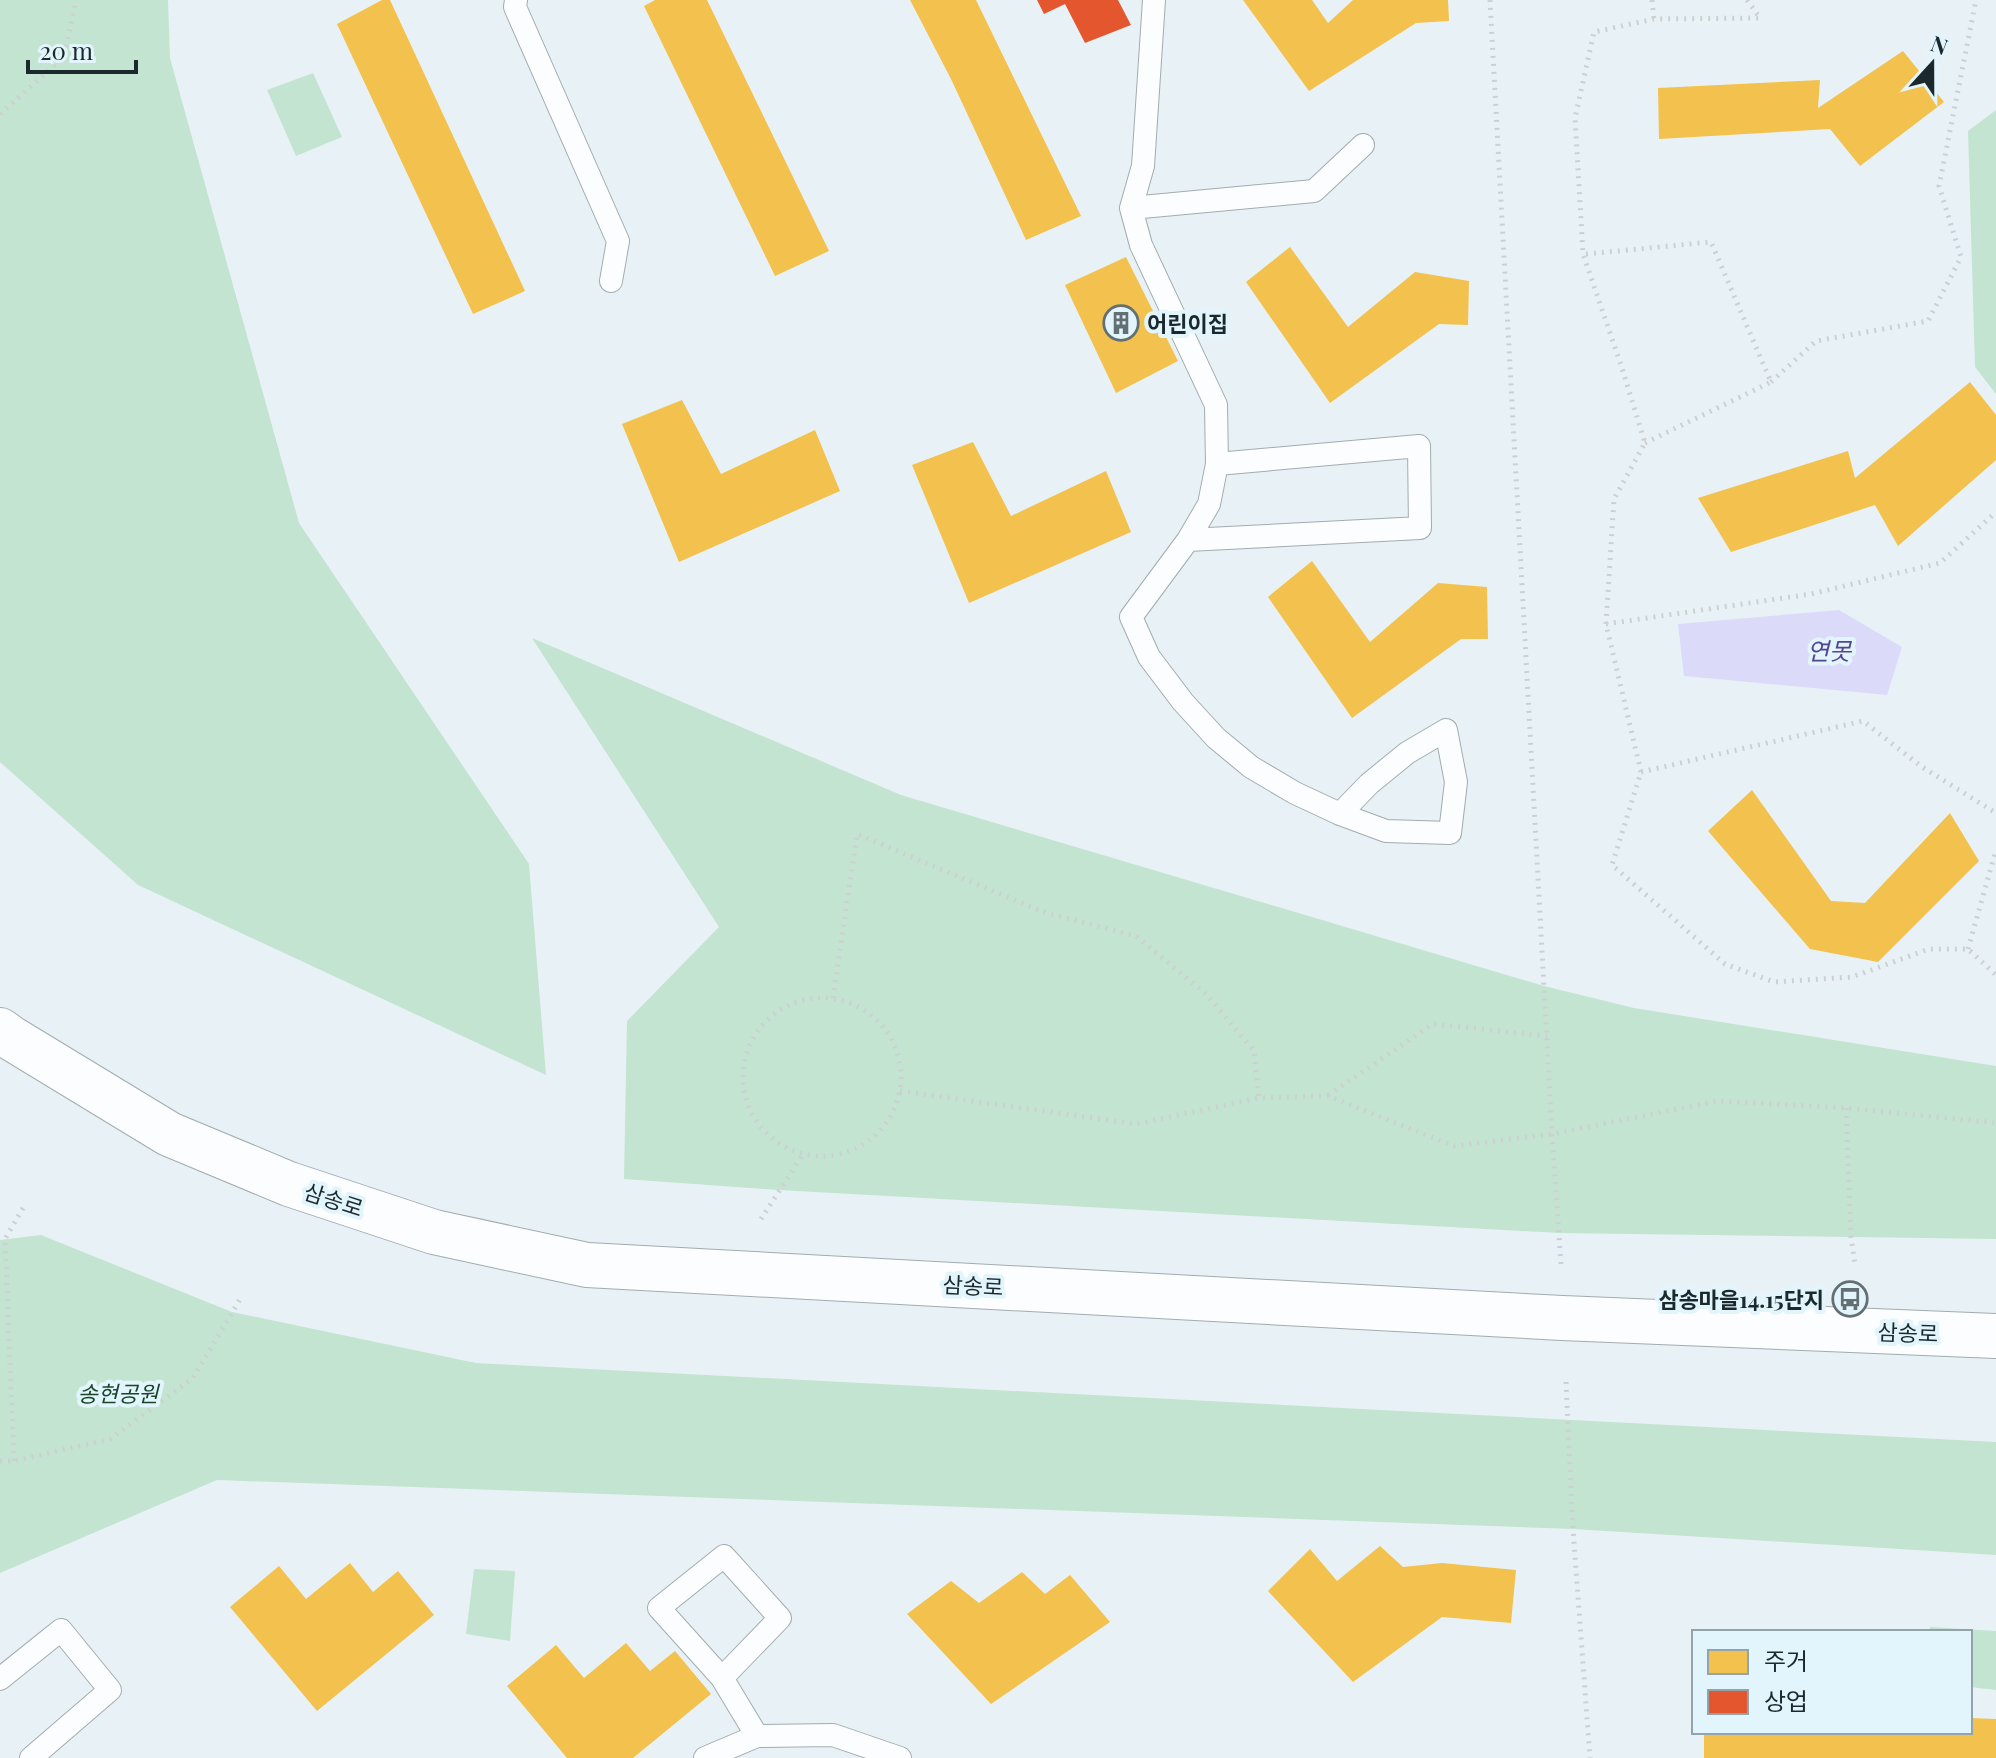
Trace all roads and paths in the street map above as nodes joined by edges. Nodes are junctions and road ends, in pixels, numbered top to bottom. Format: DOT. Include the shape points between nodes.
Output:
graph roads {
  1 [pos="76,0"];
  2 [pos="516,0"];
  3 [pos="1154,0"];
  4 [pos="1490,0"];
  5 [pos="1652,0"];
  6 [pos="1747,0"];
  7 [pos="1976,0"];
  8 [pos="1654,19"];
  9 [pos="0,114"];
  10 [pos="1363,145"];
  11 [pos="1131,208"];
  12 [pos="1586,254"];
  13 [pos="611,281"];
  14 [pos="1771,382"];
  15 [pos="1645,443"];
  16 [pos="1217,464"];
  17 [pos="1996,512"];
  18 [pos="1188,540"];
  19 [pos="1606,624"];
  20 [pos="1641,772"];
  21 [pos="1996,813"];
  22 [pos="1340,814"];
  23 [pos="1996,850"];
  24 [pos="1968,949"];
  25 [pos="1996,975"];
  26 [pos="833,998"];
  27 [pos="5,1034"];
  28 [pos="1547,1036"];
  29 [pos="900,1091"];
  30 [pos="1328,1096"];
  31 [pos="1259,1098"];
  32 [pos="1846,1108"];
  33 [pos="1996,1123"];
  34 [pos="1552,1134"];
  35 [pos="803,1154"];
  36 [pos="23,1208"];
  37 [pos="761,1219"];
  38 [pos="1561,1265"];
  39 [pos="1855,1265"];
  40 [pos="242,1296"];
  41 [pos="1996,1336"];
  42 [pos="1566,1382"];
  43 [pos="0,1461"];
  44 [pos="14,1461"];
  45 [pos="722,1678"];
  46 [pos="0,1679"];
  47 [pos="757,1736"];
  48 [pos="31,1758"];
  49 [pos="705,1758"];
  50 [pos="900,1758"];
  51 [pos="1590,1758"];
  1 -- 9 [label="path" via="64,57"];
  2 -- 13 [label="lane" via="618,241"];
  3 -- 11 [label="lane" via="1143,166"];
  4 -- 28 [label="path"];
  5 -- 8 [label="path"];
  6 -- 8 [label="path" via="1760,18"];
  7 -- 14 [label="path" via="1939,186 1961,257 1928,321 1816,341"];
  8 -- 15 [label="path" via="1594,32 1575,118 1583,254"];
  10 -- 11 [label="lane" via="1314,191"];
  11 -- 16 [label="lane" via="1141,245 1216,405"];
  12 -- 14 [label="path" via="1711,242"];
  14 -- 15 [label="path"];
  15 -- 19 [label="path" via="1614,499"];
  16 -- 18 [label="lane" via="1209,504"];
  16 -- 18 [label="lane" via="1419,446 1420,528"];
  17 -- 19 [label="path" via="1940,563 1811,594"];
  18 -- 22 [label="lane" via="1131,617 1149,657 1216,738 1251,767"];
  19 -- 20 [label="path"];
  20 -- 21 [label="path" via="1863,721 1922,767"];
  20 -- 24 [label="path" via="1612,865 1725,964 1774,982 1852,977 1929,949"];
  22 -- 22 [label="lane" via="1386,831 1450,833 1456,782 1446,730 1397,761"];
  23 -- 24 [label="path"];
  24 -- 25 [label="path"];
  26 -- 29 [label="path" via="877,1019 901,1065"];
  26 -- 31 [label="path" via="857,834 1043,912 1136,936 1206,994 1254,1051"];
  26 -- 35 [label="path" via="803,1000 779,1010 747,1051 743,1077 759,1126"];
  27 -- 41 [label="main road, 삼송로" via="169,1134 289,1184 434,1232 587,1265"];
  28 -- 30 [label="path" via="1433,1024"];
  28 -- 34 [label="path"];
  29 -- 31 [label="path" via="1136,1124"];
  29 -- 35 [label="path" via="892,1116 876,1136 854,1150 829,1156"];
  30 -- 31 [label="path"];
  30 -- 34 [label="path" via="1454,1146"];
  32 -- 33 [label="path"];
  32 -- 34 [label="path" via="1718,1101"];
  32 -- 39 [label="path"];
  34 -- 38 [label="path"];
  35 -- 37 [label="path"];
  36 -- 44 [label="path" via="5,1239"];
  40 -- 44 [label="path" via="193,1378 110,1439"];
  42 -- 51 [label="path"];
  43 -- 44 [label="path"];
  45 -- 45 [label="lane" via="659,1608 724,1556 780,1618"];
  45 -- 47 [label="lane"];
  46 -- 48 [label="lane" via="61,1630 110,1690"];
  47 -- 49 [label="lane"];
  47 -- 50 [label="lane" via="833,1735"];
}
